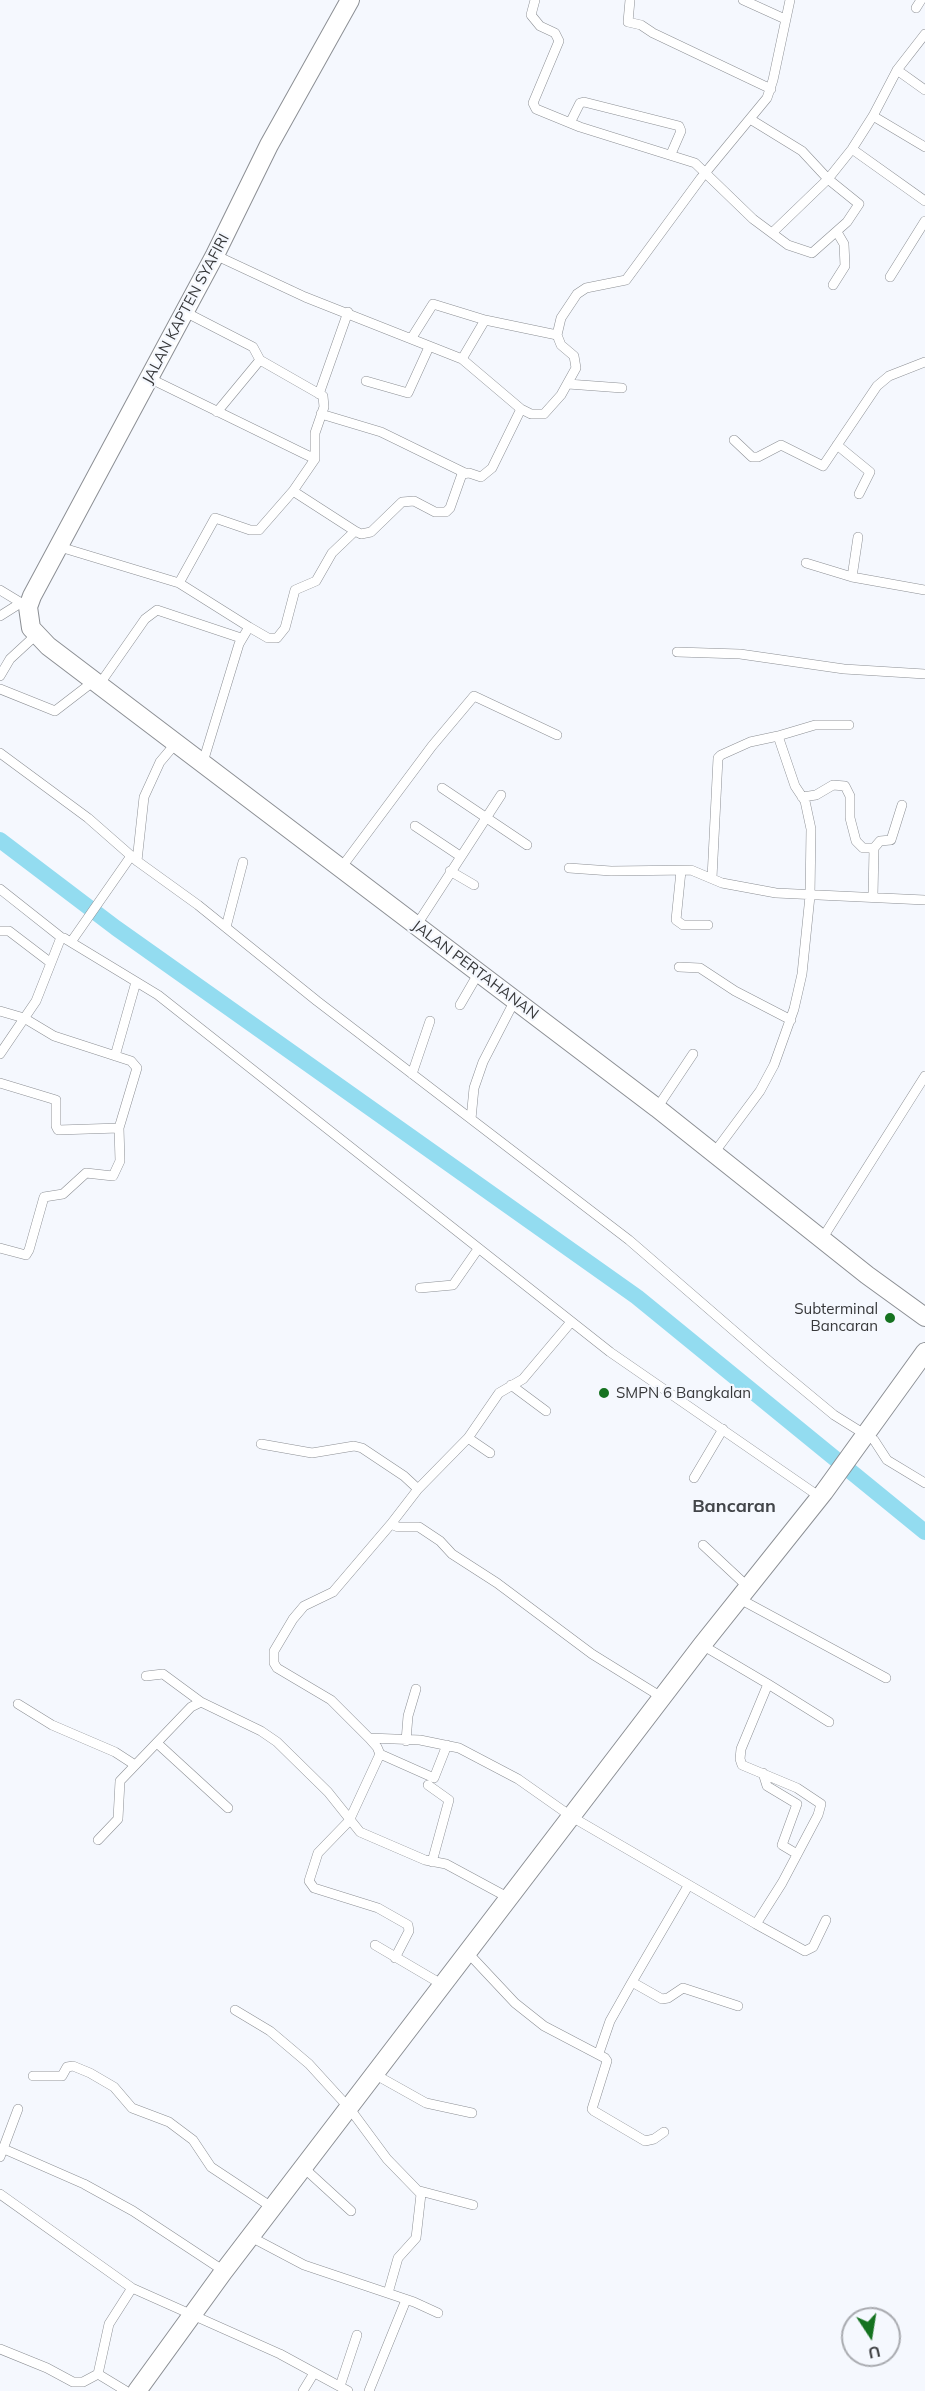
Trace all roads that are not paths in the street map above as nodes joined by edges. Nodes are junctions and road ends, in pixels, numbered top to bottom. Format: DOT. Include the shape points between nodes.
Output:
graph roads {
  1 [pos="349,0"];
  2 [pos="535,0"];
  3 [pos="630,0"];
  4 [pos="743,0"];
  5 [pos="790,0"];
  6 [pos="785,19"];
  7 [pos="925,34"];
  8 [pos="897,70"];
  9 [pos="771,89"];
  10 [pos="925,90"];
  11 [pos="873,116"];
  12 [pos="750,119"];
  13 [pos="570,123"];
  14 [pos="925,147"];
  15 [pos="852,149"];
  16 [pos="671,154"];
  17 [pos="706,171"];
  18 [pos="828,179"];
  19 [pos="925,201"];
  20 [pos="925,221"];
  21 [pos="773,232"];
  22 [pos="837,232"];
  23 [pos="215,255"];
  24 [pos="890,277"];
  25 [pos="833,285"];
  26 [pos="185,312"];
  27 [pos="348,312"];
  28 [pos="485,320"];
  29 [pos="557,335"];
  30 [pos="411,339"];
  31 [pos="429,347"];
  32 [pos="462,358"];
  33 [pos="260,360"];
  34 [pos="925,362"];
  35 [pos="149,378"];
  36 [pos="366,381"];
  37 [pos="568,384"];
  38 [pos="622,388"];
  39 [pos="320,394"];
  40 [pos="521,409"];
  41 [pos="217,412"];
  42 [pos="321,414"];
  43 [pos="734,440"];
  44 [pos="837,445"];
  45 [pos="315,459"];
  46 [pos="465,473"];
  47 [pos="293,491"];
  48 [pos="859,494"];
  49 [pos="355,531"];
  50 [pos="858,537"];
  51 [pos="60,547"];
  52 [pos="806,563"];
  53 [pos="852,577"];
  54 [pos="179,583"];
  55 [pos="0,590"];
  56 [pos="925,590"];
  57 [pos="0,616"];
  58 [pos="28,617"];
  59 [pos="249,627"];
  60 [pos="241,638"];
  61 [pos="677,652"];
  62 [pos="925,674"];
  63 [pos="0,676"];
  64 [pos="97,683"];
  65 [pos="0,689"];
  66 [pos="849,725"];
  67 [pos="557,735"];
  68 [pos="778,736"];
  69 [pos="176,743"];
  70 [pos="0,753"];
  71 [pos="203,762"];
  72 [pos="442,788"];
  73 [pos="501,795"];
  74 [pos="802,797"];
  75 [pos="902,805"];
  76 [pos="484,818"];
  77 [pos="415,826"];
  78 [pos="528,845"];
  79 [pos="874,848"];
  80 [pos="460,856"];
  81 [pos="134,859"];
  82 [pos="243,862"];
  83 [pos="341,868"];
  84 [pos="569,868"];
  85 [pos="450,871"];
  86 [pos="681,871"];
  87 [pos="712,878"];
  88 [pos="474,885"];
  89 [pos="0,889"];
  90 [pos="810,896"];
  91 [pos="873,896"];
  92 [pos="925,900"];
  93 [pos="708,925"];
  94 [pos="416,926"];
  95 [pos="226,927"];
  96 [pos="0,931"];
  97 [pos="66,940"];
  98 [pos="51,963"];
  99 [pos="679,967"];
  100 [pos="478,974"];
  101 [pos="136,982"];
  102 [pos="515,1000"];
  103 [pos="460,1005"];
  104 [pos="0,1011"];
  105 [pos="24,1018"];
  106 [pos="791,1020"];
  107 [pos="430,1021"];
  108 [pos="0,1054"];
  109 [pos="693,1054"];
  110 [pos="115,1056"];
  111 [pos="412,1074"];
  112 [pos="925,1076"];
  113 [pos="0,1083"];
  114 [pos="657,1108"];
  115 [pos="471,1119"];
  116 [pos="119,1128"];
  117 [pos="714,1153"];
  118 [pos="822,1239"];
  119 [pos="0,1248"];
  120 [pos="478,1249"];
  121 [pos="420,1288"];
  122 [pos="925,1317"];
  123 [pos="571,1322"];
  124 [pos="925,1352"];
  125 [pos="511,1385"];
  126 [pos="546,1411"];
  127 [pos="723,1429"];
  128 [pos="864,1437"];
  129 [pos="468,1438"];
  130 [pos="261,1444"];
  131 [pos="489,1453"];
  132 [pos="694,1478"];
  133 [pos="925,1483"];
  134 [pos="418,1490"];
  135 [pos="822,1495"];
  136 [pos="391,1524"];
  137 [pos="703,1545"];
  138 [pos="743,1593"];
  139 [pos="702,1646"];
  140 [pos="146,1676"];
  141 [pos="886,1678"];
  142 [pos="768,1684"];
  143 [pos="416,1689"];
  144 [pos="663,1698"];
  145 [pos="201,1702"];
  146 [pos="18,1704"];
  147 [pos="829,1722"];
  148 [pos="369,1738"];
  149 [pos="406,1741"];
  150 [pos="157,1743"];
  151 [pos="447,1745"];
  152 [pos="380,1754"];
  153 [pos="135,1765"];
  154 [pos="763,1773"];
  155 [pos="428,1785"];
  156 [pos="228,1808"];
  157 [pos="572,1817"];
  158 [pos="349,1821"];
  159 [pos="98,1840"];
  160 [pos="797,1854"];
  161 [pos="432,1862"];
  162 [pos="688,1886"];
  163 [pos="509,1898"];
  164 [pos="826,1920"];
  165 [pos="756,1924"];
  166 [pos="375,1945"];
  167 [pos="469,1954"];
  168 [pos="395,1958"];
  169 [pos="632,1982"];
  170 [pos="443,1985"];
  171 [pos="738,2006"];
  172 [pos="235,2010"];
  173 [pos="599,2053"];
  174 [pos="376,2075"];
  175 [pos="33,2076"];
  176 [pos="18,2109"];
  177 [pos="350,2109"];
  178 [pos="472,2113"];
  179 [pos="664,2132"];
  180 [pos="2,2153"];
  181 [pos="304,2168"];
  182 [pos="420,2191"];
  183 [pos="0,2194"];
  184 [pos="474,2205"];
  185 [pos="273,2208"];
  186 [pos="351,2211"];
  187 [pos="251,2237"];
  188 [pos="224,2271"];
  189 [pos="132,2288"];
  190 [pos="388,2293"];
  191 [pos="406,2300"];
  192 [pos="438,2313"];
  193 [pos="193,2316"];
  194 [pos="357,2335"];
  195 [pos="0,2349"];
  196 [pos="314,2373"];
  197 [pos="98,2374"];
  198 [pos="344,2389"];
  199 [pos="126,2391"];
  200 [pos="137,2391"];
  201 [pos="303,2391"];
  202 [pos="369,2391"];
  1 -- 23 [label="highway, JALAN KAPTEN SYAFIRI" via="269,145"];
  2 -- 13 [label="street" via="531,15 540,26 555,33 559,41 534,106"];
  3 -- 9 [label="street" via="628,21"];
  4 -- 6 [label="street"];
  5 -- 6 [label="street"];
  6 -- 9 [label="street"];
  7 -- 8 [label="street"];
  8 -- 10 [label="street"];
  8 -- 11 [label="street"];
  9 -- 12 [label="street"];
  11 -- 14 [label="street"];
  11 -- 15 [label="street"];
  12 -- 17 [label="street"];
  12 -- 18 [label="street" via="802,151"];
  13 -- 16 [label="street"];
  13 -- 16 [label="street" via="584,102 679,126 681,131"];
  15 -- 18 [label="street"];
  15 -- 19 [label="street"];
  16 -- 17 [label="street"];
  17 -- 21 [label="street" via="753,219"];
  17 -- 29 [label="street" via="626,280 578,294 561,318"];
  18 -- 21 [label="street"];
  18 -- 22 [label="street" via="859,204"];
  20 -- 24 [label="street"];
  21 -- 22 [label="street" via="788,245 808,254"];
  22 -- 25 [label="street" via="844,244 845,266"];
  23 -- 26 [label="highway, JALAN KAPTEN SYAFIRI"];
  23 -- 27 [label="street" via="305,297"];
  26 -- 33 [label="street" via="253,347"];
  26 -- 35 [label="highway, JALAN KAPTEN SYAFIRI"];
  27 -- 30 [label="street"];
  27 -- 39 [label="street"];
  28 -- 29 [label="street"];
  28 -- 30 [label="street" via="433,304"];
  28 -- 32 [label="street"];
  29 -- 37 [label="street" via="576,362"];
  30 -- 31 [label="street"];
  31 -- 32 [label="street"];
  31 -- 36 [label="street" via="408,393"];
  32 -- 40 [label="street"];
  33 -- 39 [label="street"];
  33 -- 41 [label="street"];
  34 -- 44 [label="street" via="889,376 877,386"];
  35 -- 41 [label="street"];
  35 -- 51 [label="highway, JALAN KAPTEN SYAFIRI"];
  37 -- 38 [label="street"];
  37 -- 40 [label="street" via="544,414"];
  39 -- 42 [label="street" via="325,402"];
  40 -- 46 [label="street" via="492,468 481,477"];
  41 -- 45 [label="street"];
  42 -- 45 [label="street" via="315,434"];
  42 -- 46 [label="street" via="381,432"];
  43 -- 44 [label="street" via="752,457 781,445 820,467"];
  44 -- 48 [label="street" via="870,472"];
  45 -- 47 [label="street"];
  46 -- 49 [label="street" via="459,478 446,512 435,512 414,501 402,502 371,532"];
  47 -- 49 [label="street"];
  47 -- 54 [label="street" via="259,530 215,518"];
  49 -- 59 [label="street" via="332,554 316,581 295,590 282,635 271,639"];
  50 -- 53 [label="street"];
  51 -- 54 [label="street"];
  51 -- 58 [label="highway, JALAN KAPTEN SYAFIRI"];
  52 -- 53 [label="street"];
  53 -- 56 [label="street"];
  54 -- 59 [label="street"];
  55 -- 58 [label="street"];
  57 -- 58 [label="street"];
  58 -- 63 [label="street"];
  58 -- 64 [label="highway, JALAN PERTAHANAN"];
  59 -- 60 [label="street"];
  60 -- 64 [label="street" via="156,610"];
  60 -- 71 [label="street"];
  61 -- 62 [label="street" via="740,654 844,669"];
  64 -- 65 [label="street" via="55,711"];
  64 -- 69 [label="highway, JALAN PERTAHANAN"];
  66 -- 68 [label="street" via="815,725"];
  67 -- 83 [label="street" via="474,696"];
  68 -- 74 [label="street"];
  68 -- 87 [label="street" via="750,742 718,758"];
  69 -- 71 [label="highway, JALAN PERTAHANAN"];
  69 -- 81 [label="street" via="160,762 144,797"];
  70 -- 81 [label="street" via="88,818"];
  71 -- 83 [label="highway, JALAN PERTAHANAN"];
  72 -- 76 [label="street"];
  73 -- 76 [label="street"];
  74 -- 79 [label="street" via="816,795 833,785 845,786 856,841 863,848"];
  74 -- 90 [label="street" via="812,841"];
  75 -- 79 [label="street" via="891,840 880,841"];
  76 -- 78 [label="street"];
  76 -- 80 [label="street"];
  77 -- 80 [label="street"];
  79 -- 91 [label="street"];
  80 -- 85 [label="street"];
  81 -- 95 [label="street"];
  81 -- 97 [label="street"];
  82 -- 95 [label="street"];
  83 -- 94 [label="highway, JALAN PERTAHANAN"];
  84 -- 86 [label="street"];
  85 -- 88 [label="street"];
  85 -- 94 [label="street"];
  86 -- 87 [label="street" via="696,871"];
  86 -- 93 [label="street" via="676,920 683,925"];
  87 -- 90 [label="street" via="751,889"];
  89 -- 97 [label="street"];
  90 -- 91 [label="street"];
  90 -- 106 [label="street" via="802,974"];
  91 -- 92 [label="street"];
  94 -- 100 [label="highway, JALAN PERTAHANAN"];
  95 -- 111 [label="street"];
  96 -- 98 [label="street" via="9,931"];
  97 -- 98 [label="street"];
  97 -- 101 [label="street"];
  98 -- 105 [label="street" via="43,987"];
  99 -- 106 [label="street" via="700,968"];
  100 -- 102 [label="highway, JALAN PERTAHANAN"];
  100 -- 103 [label="street"];
  101 -- 110 [label="street"];
  101 -- 120 [label="street" via="318,1120"];
  102 -- 114 [label="highway, JALAN PERTAHANAN"];
  102 -- 115 [label="street" via="483,1062 474,1088"];
  104 -- 105 [label="street"];
  105 -- 108 [label="street"];
  105 -- 110 [label="street" via="54,1036"];
  106 -- 117 [label="street" via="760,1091"];
  107 -- 111 [label="street"];
  109 -- 114 [label="street"];
  110 -- 116 [label="street" via="136,1068"];
  111 -- 115 [label="street"];
  112 -- 118 [label="street"];
  113 -- 116 [label="street" via="56,1100 58,1130"];
  114 -- 117 [label="highway, JALAN PERTAHANAN"];
  115 -- 128 [label="street" via="629,1240"];
  116 -- 119 [label="street" via="120,1161 113,1176 86,1173 63,1194 44,1197 26,1255"];
  117 -- 118 [label="highway, JALAN PERTAHANAN"];
  118 -- 122 [label="highway, JALAN PERTAHANAN"];
  120 -- 121 [label="street" via="453,1285"];
  120 -- 123 [label="street"];
  123 -- 125 [label="street" via="523,1378"];
  123 -- 127 [label="street"];
  124 -- 128 [label="highway"];
  125 -- 126 [label="street"];
  125 -- 129 [label="street" via="499,1393"];
  127 -- 132 [label="street"];
  127 -- 135 [label="street"];
  128 -- 133 [label="street" via="874,1440 887,1460"];
  128 -- 135 [label="highway"];
  129 -- 131 [label="street"];
  129 -- 134 [label="street"];
  130 -- 134 [label="street" via="312,1453 362,1448"];
  134 -- 136 [label="street"];
  135 -- 138 [label="highway"];
  136 -- 144 [label="street" via="419,1527 592,1654"];
  136 -- 148 [label="street" via="333,1592 304,1606 273,1656 277,1668 331,1700"];
  137 -- 138 [label="street"];
  138 -- 139 [label="highway"];
  138 -- 141 [label="street"];
  139 -- 142 [label="street"];
  139 -- 144 [label="highway"];
  140 -- 145 [label="street" via="163,1674"];
  142 -- 147 [label="street"];
  142 -- 154 [label="street" via="739,1755 742,1765"];
  143 -- 149 [label="street"];
  144 -- 157 [label="highway"];
  145 -- 150 [label="street" via="191,1707"];
  145 -- 158 [label="street" via="277,1742 328,1792"];
  146 -- 153 [label="street"];
  148 -- 149 [label="street"];
  148 -- 152 [label="street"];
  149 -- 151 [label="street"];
  150 -- 153 [label="street"];
  150 -- 156 [label="street"];
  151 -- 152 [label="street" via="434,1778"];
  151 -- 157 [label="street" via="518,1779"];
  152 -- 158 [label="street"];
  153 -- 159 [label="street" via="118,1784 118,1819"];
  154 -- 160 [label="street" via="767,1786 797,1804 783,1841 785,1848"];
  154 -- 160 [label="street" via="821,1804"];
  155 -- 161 [label="street" via="449,1800"];
  157 -- 162 [label="street"];
  157 -- 163 [label="highway"];
  158 -- 161 [label="street" via="369,1837"];
  158 -- 168 [label="street" via="318,1853 310,1885 378,1908 408,1925 409,1931"];
  160 -- 165 [label="street"];
  161 -- 163 [label="street" via="446,1864"];
  162 -- 165 [label="street"];
  162 -- 169 [label="street"];
  163 -- 167 [label="highway"];
  164 -- 165 [label="street" via="813,1947 805,1951"];
  166 -- 168 [label="street"];
  167 -- 170 [label="highway"];
  167 -- 173 [label="street" via="515,2003 544,2026"];
  168 -- 170 [label="street"];
  169 -- 171 [label="street" via="662,1999 683,1988"];
  169 -- 173 [label="street" via="610,2021"];
  170 -- 174 [label="highway"];
  172 -- 177 [label="street" via="293,2049"];
  173 -- 179 [label="street" via="607,2061 593,2110 645,2141"];
  174 -- 177 [label="highway"];
  174 -- 178 [label="street" via="426,2103"];
  175 -- 185 [label="street" via="62,2076 67,2067 73,2066 90,2073 114,2087 132,2108 169,2122 193,2140 211,2167"];
  176 -- 180 [label="street"];
  177 -- 181 [label="highway"];
  177 -- 182 [label="street" via="387,2159"];
  180 -- 188 [label="street" via="84,2184"];
  181 -- 185 [label="highway"];
  181 -- 186 [label="street"];
  182 -- 184 [label="street"];
  182 -- 190 [label="street" via="419,2228 411,2245 398,2258"];
  183 -- 189 [label="street"];
  185 -- 187 [label="highway"];
  187 -- 188 [label="highway"];
  187 -- 190 [label="street" via="304,2265"];
  188 -- 193 [label="highway"];
  189 -- 193 [label="street"];
  189 -- 197 [label="street" via="109,2324"];
  190 -- 191 [label="street"];
  191 -- 192 [label="street"];
  191 -- 202 [label="street"];
  193 -- 196 [label="street"];
  193 -- 200 [label="highway"];
  194 -- 198 [label="street"];
  195 -- 197 [label="street" via="78,2383"];
  196 -- 198 [label="street"];
  196 -- 201 [label="street"];
  197 -- 199 [label="street"];
}
